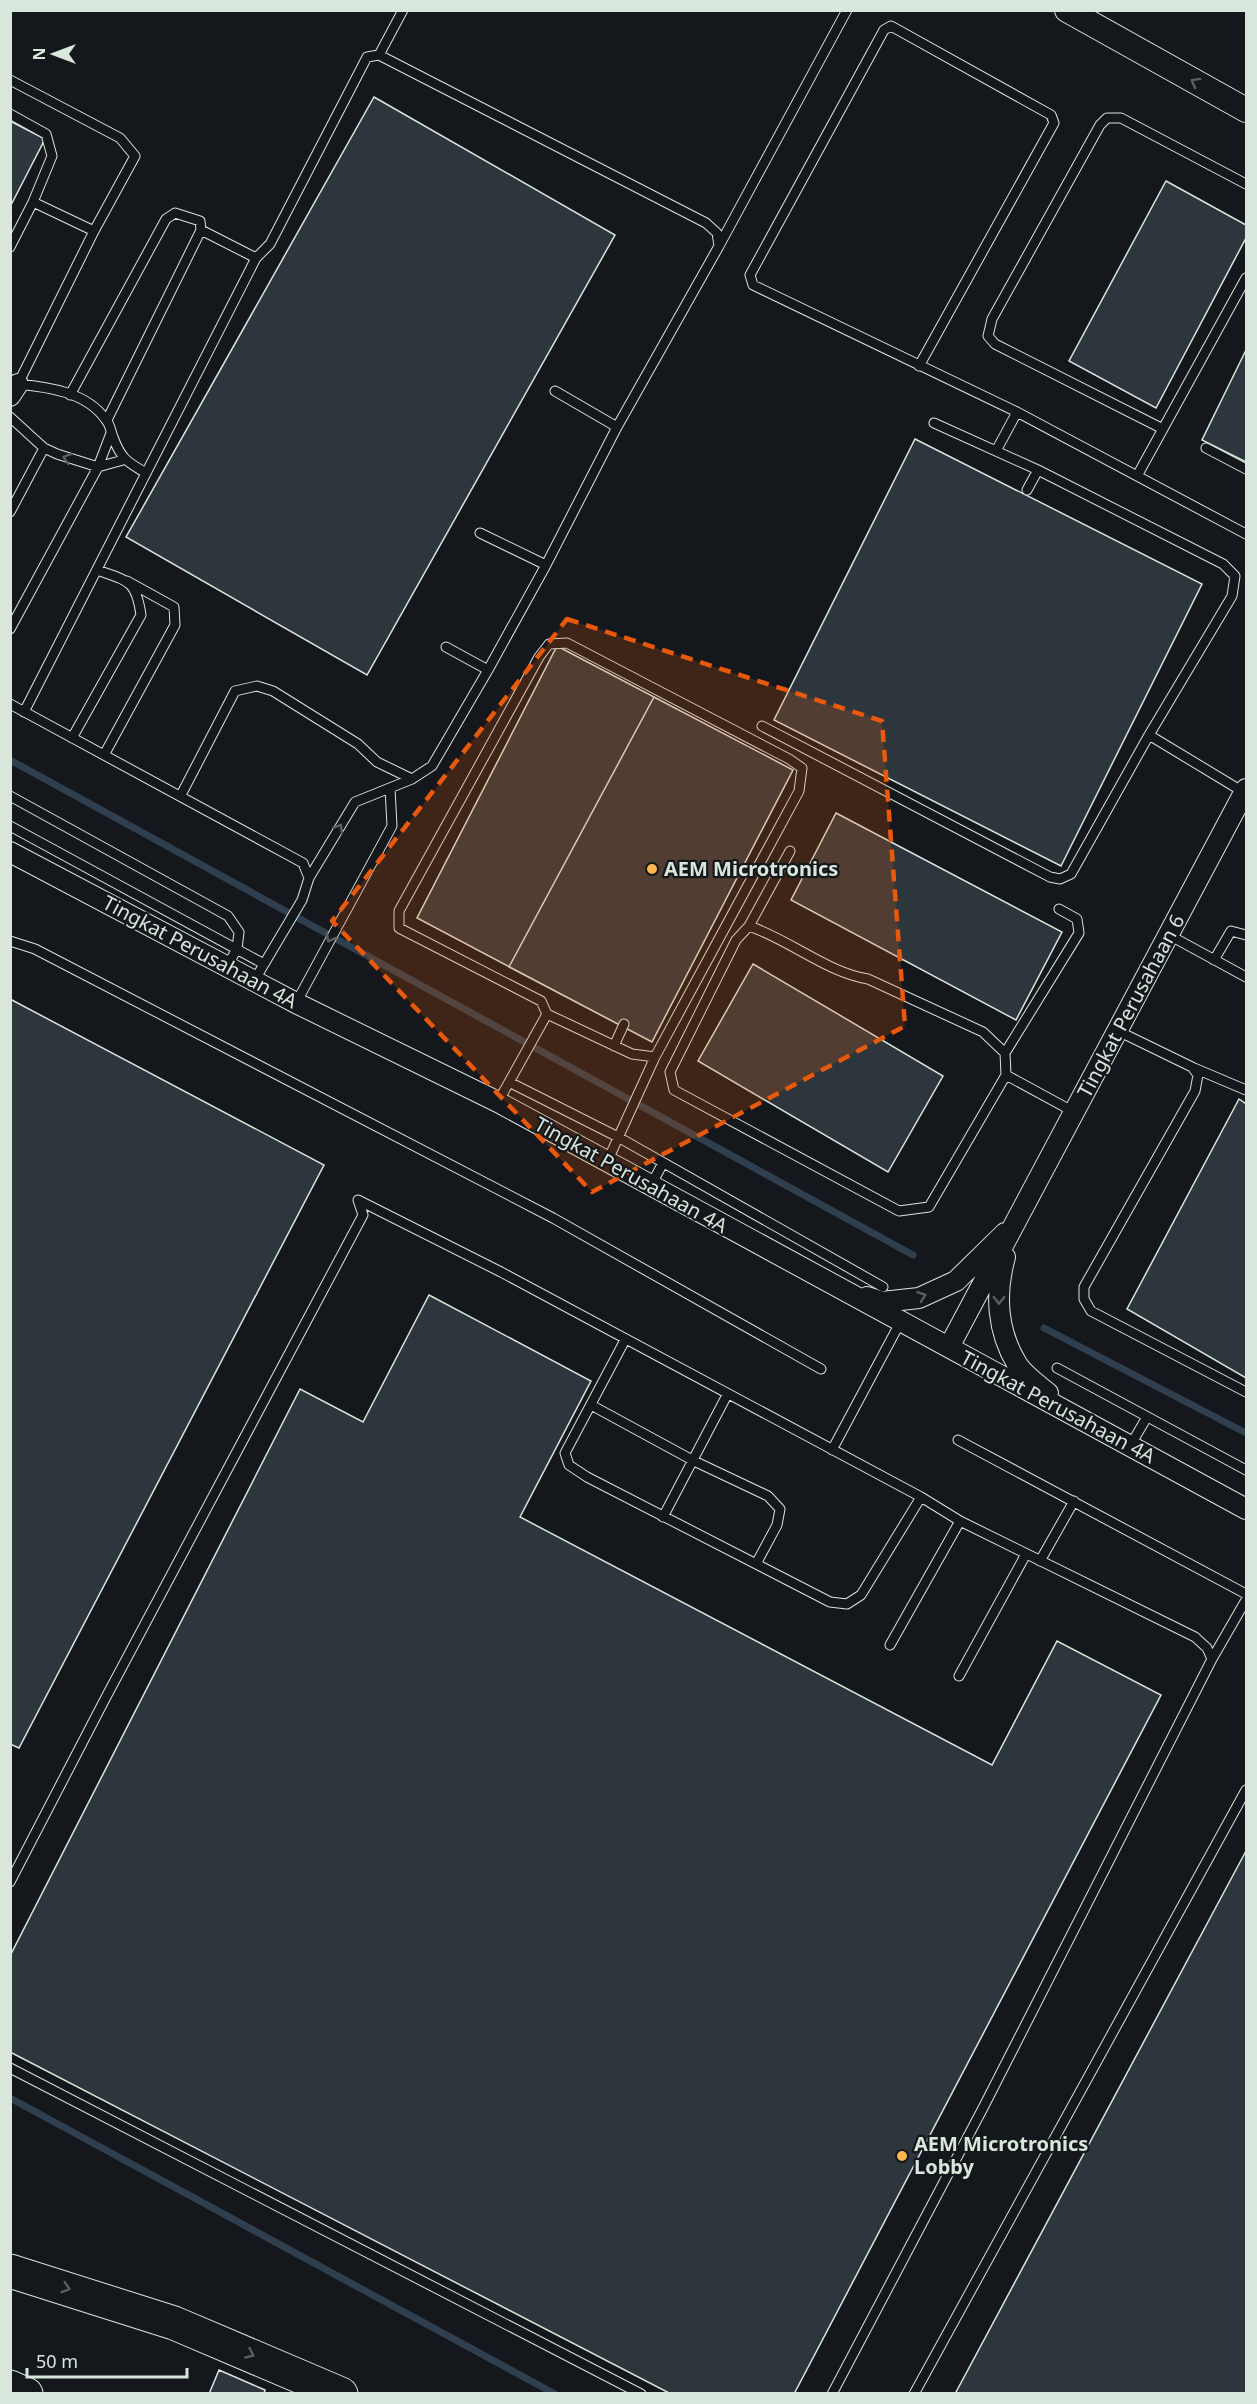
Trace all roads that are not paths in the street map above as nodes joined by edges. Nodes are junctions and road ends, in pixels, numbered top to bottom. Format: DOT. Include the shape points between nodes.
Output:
graph roads {
  1 [pos="403,10"];
  2 [pos="847,10"];
  3 [pos="1067,10"];
  4 [pos="379,55"];
  5 [pos="10,80"];
  6 [pos="1246,110"];
  7 [pos="10,114"];
  8 [pos="1246,184"];
  9 [pos="33,202"];
  10 [pos="201,230"];
  11 [pos="94,231"];
  12 [pos="10,246"];
  13 [pos="719,246"];
  14 [pos="256,258"];
  15 [pos="1246,278"];
  16 [pos="919,366"];
  17 [pos="14,390"];
  18 [pos="555,391"];
  19 [pos="70,395"];
  20 [pos="1017,412"];
  21 [pos="10,417"];
  22 [pos="107,420"];
  23 [pos="934,423"];
  24 [pos="617,427"];
  25 [pos="1163,429"];
  26 [pos="111,433"];
  27 [pos="44,448"];
  28 [pos="1206,448"];
  29 [pos="996,451"];
  30 [pos="123,460"];
  31 [pos="98,467"];
  32 [pos="1246,469"];
  33 [pos="1038,470"];
  34 [pos="146,474"];
  35 [pos="1137,476"];
  36 [pos="1026,490"];
  37 [pos="10,512"];
  38 [pos="480,533"];
  39 [pos="1246,534"];
  40 [pos="546,565"];
  41 [pos="97,570"];
  42 [pos="126,581"];
  43 [pos="10,629"];
  44 [pos="446,646"];
  45 [pos="488,670"];
  46 [pos="10,704"];
  47 [pos="24,712"];
  48 [pos="762,726"];
  49 [pos="1149,735"];
  50 [pos="72,738"];
  51 [pos="104,755"];
  52 [pos="412,779"];
  53 [pos="390,788"];
  54 [pos="1246,791"];
  55 [pos="182,795"];
  56 [pos="10,796"];
  57 [pos="10,826"];
  58 [pos="790,851"];
  59 [pos="10,852"];
  60 [pos="309,878"];
  61 [pos="1059,909"];
  62 [pos="749,926"];
  63 [pos="1169,935"];
  64 [pos="1246,935"];
  65 [pos="10,941"];
  66 [pos="237,949"];
  67 [pos="1214,960"];
  68 [pos="264,964"];
  69 [pos="227,966"];
  70 [pos="1246,977"];
  71 [pos="254,981"];
  72 [pos="296,1003"];
  73 [pos="547,1014"];
  74 [pos="624,1024"];
  75 [pos="1118,1031"];
  76 [pos="614,1046"];
  77 [pos="1005,1053"];
  78 [pos="655,1057"];
  79 [pos="1192,1067"];
  80 [pos="1006,1075"];
  81 [pos="510,1082"];
  82 [pos="1246,1090"];
  83 [pos="498,1102"];
  84 [pos="1074,1112"];
  85 [pos="618,1137"];
  86 [pos="607,1162"];
  87 [pos="663,1163"];
  88 [pos="651,1185"];
  89 [pos="1016,1223"];
  90 [pos="839,1262"];
  91 [pos="827,1281"];
  92 [pos="883,1287"];
  93 [pos="845,1291"];
  94 [pos="901,1321"];
  95 [pos="625,1340"];
  96 [pos="949,1347"];
  97 [pos="1057,1368"];
  98 [pos="821,1369"];
  99 [pos="1246,1392"];
  100 [pos="727,1395"];
  101 [pos="591,1405"];
  102 [pos="1148,1417"];
  103 [pos="1079,1418"];
  104 [pos="958,1440"];
  105 [pos="1130,1446"];
  106 [pos="832,1450"];
  107 [pos="694,1461"];
  108 [pos="1246,1470"];
  109 [pos="921,1497"];
  110 [pos="1074,1501"];
  111 [pos="1246,1509"];
  112 [pos="663,1517"];
  113 [pos="960,1521"];
  114 [pos="1026,1554"];
  115 [pos="1040,1561"];
  116 [pos="756,1564"];
  117 [pos="1246,1594"];
  118 [pos="1246,1600"];
  119 [pos="890,1645"];
  120 [pos="1212,1659"];
  121 [pos="959,1676"];
  122 [pos="1246,1790"];
  123 [pos="11,1881"];
  124 [pos="10,2068"];
  125 [pos="11,2270"];
  126 [pos="10,2387"];
  127 [pos="26,2394"];
  128 [pos="341,2394"];
  129 [pos="641,2394"];
  130 [pos="832,2394"];
  131 [pos="914,2394"];
  1 -- 4 [label="lane"];
  2 -- 13 [label="lane"];
  6 -- 3 [label="street, one-way"];
  4 -- 13 [label="lane" via="706,223 717,233"];
  4 -- 14 [label="lane" via="367,57 270,244"];
  5 -- 11 [label="lane" via="120,138 135,156"];
  7 -- 9 [label="lane" via="46,134 52,156"];
  8 -- 25 [label="lane" via="1121,118 1107,118 992,319 988,336 995,344"];
  9 -- 11 [label="lane"];
  9 -- 12 [label="lane"];
  10 -- 14 [label="lane"];
  10 -- 19 [label="lane" via="200,222 175,213 165,219"];
  10 -- 22 [label="lane"];
  11 -- 17 [label="lane"];
  13 -- 24 [label="lane"];
  14 -- 34 [label="lane"];
  15 -- 25 [label="lane"];
  16 -- 16 [label="lane" via="753,285 750,275 884,30 891,26 1051,115 1054,123"];
  16 -- 20 [label="lane"];
  17 -- 19 [label="lane" via="57,390"];
  18 -- 24 [label="lane"];
  19 -- 22 [label="lane"];
  20 -- 29 [label="lane"];
  20 -- 35 [label="lane"];
  21 -- 27 [label="lane"];
  22 -- 26 [label="lane"];
  23 -- 29 [label="lane"];
  24 -- 40 [label="lane"];
  25 -- 35 [label="lane"];
  26 -- 30 [label="lane"];
  26 -- 31 [label="lane"];
  31 -- 27 [label="lane, one-way"];
  27 -- 37 [label="lane"];
  28 -- 32 [label="lane"];
  29 -- 33 [label="lane"];
  30 -- 31 [label="lane"];
  30 -- 34 [label="lane"];
  31 -- 43 [label="lane"];
  33 -- 36 [label="lane"];
  33 -- 49 [label="lane" via="1223,564 1235,576 1232,596"];
  34 -- 41 [label="lane"];
  35 -- 39 [label="lane"];
  38 -- 40 [label="lane"];
  40 -- 45 [label="lane"];
  41 -- 42 [label="lane"];
  41 -- 47 [label="lane"];
  42 -- 50 [label="lane" via="138,593 141,615"];
  42 -- 51 [label="lane" via="174,607 175,625"];
  44 -- 45 [label="lane"];
  45 -- 52 [label="lane" via="432,766"];
  46 -- 47 [label="lane"];
  47 -- 50 [label="lane"];
  48 -- 49 [label="lane" via="1060,879 1071,874"];
  49 -- 54 [label="lane"];
  50 -- 51 [label="lane"];
  51 -- 55 [label="lane"];
  52 -- 53 [label="lane"];
  52 -- 55 [label="lane" via="377,762 315,715 257,686 235,691"];
  60 -- 53 [label="lane, one-way" via="355,802"];
  53 -- 72 [label="lane, one-way" via="392,826"];
  54 -- 63 [label="street, Tingkat Perusahaan 6"];
  55 -- 60 [label="lane" via="303,863"];
  56 -- 66 [label="lane" via="228,916 239,932"];
  57 -- 66 [label="lane"];
  58 -- 62 [label="lane"];
  59 -- 69 [label="street, Tingkat Perusahaan 4A"];
  60 -- 68 [label="lane" via="302,900"];
  61 -- 77 [label="lane" via="1077,919 1079,933"];
  62 -- 77 [label="lane" via="848,976 868,979 982,1032"];
  62 -- 80 [label="lane" via="736,940 670,1072 674,1090 899,1211 929,1207"];
  63 -- 67 [label="lane"];
  63 -- 75 [label="street, Tingkat Perusahaan 6"];
  64 -- 67 [label="lane" via="1231,931"];
  65 -- 98 [label="lane" via="35,949 553,1218"];
  66 -- 68 [label="lane"];
  66 -- 69 [label="lane"];
  67 -- 70 [label="lane"];
  68 -- 71 [label="lane"];
  69 -- 71 [label="street, Tingkat Perusahaan 4A"];
  71 -- 72 [label="street, Tingkat Perusahaan 4A"];
  72 -- 83 [label="street, Tingkat Perusahaan 4A"];
  73 -- 76 [label="lane"];
  73 -- 78 [label="lane" via="541,1001 399,928 399,911 538,657 549,644 567,643 802,768 799,791"];
  73 -- 81 [label="lane"];
  74 -- 76 [label="lane"];
  75 -- 79 [label="lane"];
  75 -- 84 [label="street, Tingkat Perusahaan 6"];
  76 -- 78 [label="lane" via="632,1054"];
  77 -- 80 [label="lane"];
  78 -- 85 [label="lane"];
  79 -- 82 [label="lane"];
  79 -- 99 [label="lane" via="1198,1075 1195,1091 1084,1287 1084,1299 1091,1311"];
  80 -- 84 [label="lane"];
  81 -- 83 [label="lane"];
  81 -- 85 [label="lane"];
  83 -- 86 [label="street, Tingkat Perusahaan 4A"];
  84 -- 89 [label="street, Tingkat Perusahaan 6"];
  85 -- 86 [label="lane"];
  85 -- 87 [label="lane"];
  86 -- 88 [label="street, Tingkat Perusahaan 4A"];
  87 -- 88 [label="lane"];
  87 -- 90 [label="lane"];
  88 -- 91 [label="street, Tingkat Perusahaan 4A"];
  93 -- 89 [label="street, Tingkat Perusahaan 6, one-way" via="882,1302 919,1298 956,1281"];
  89 -- 96 [label="street, Tingkat Perusahaan 6"];
  89 -- 103 [label="street, Tingkat Perusahaan 6, one-way" via="1001,1272 998,1303 1004,1335 1018,1366"];
  90 -- 91 [label="lane"];
  90 -- 92 [label="lane"];
  91 -- 93 [label="street, Tingkat Perusahaan 4A"];
  93 -- 94 [label="street, Tingkat Perusahaan 4A"];
  94 -- 96 [label="street, Tingkat Perusahaan 4A"];
  94 -- 106 [label="lane"];
  95 -- 100 [label="lane"];
  95 -- 101 [label="lane"];
  95 -- 123 [label="lane" via="358,1200 363,1215"];
  96 -- 103 [label="street, Tingkat Perusahaan 4A"];
  97 -- 102 [label="lane"];
  100 -- 106 [label="lane"];
  100 -- 107 [label="lane"];
  101 -- 107 [label="lane"];
  101 -- 112 [label="lane" via="565,1453 569,1466"];
  102 -- 105 [label="lane"];
  102 -- 108 [label="lane"];
  103 -- 105 [label="street, Tingkat Perusahaan 4A"];
  104 -- 110 [label="lane"];
  105 -- 111 [label="street, Tingkat Perusahaan 4A"];
  106 -- 109 [label="lane"];
  107 -- 112 [label="lane"];
  107 -- 116 [label="lane" via="768,1496 780,1509 777,1525"];
  109 -- 113 [label="lane"];
  109 -- 116 [label="lane" via="861,1595 847,1604 830,1602"];
  110 -- 115 [label="lane"];
  110 -- 117 [label="lane"];
  112 -- 116 [label="lane"];
  113 -- 114 [label="lane"];
  113 -- 119 [label="lane"];
  114 -- 115 [label="lane"];
  114 -- 121 [label="lane"];
  115 -- 120 [label="lane" via="1195,1637"];
  118 -- 120 [label="lane"];
  120 -- 130 [label="lane"];
  122 -- 131 [label="lane"];
  124 -- 129 [label="lane"];
  125 -- 128 [label="highway, one-way" via="174,2323"];
  126 -- 127 [label="highway"];
}
